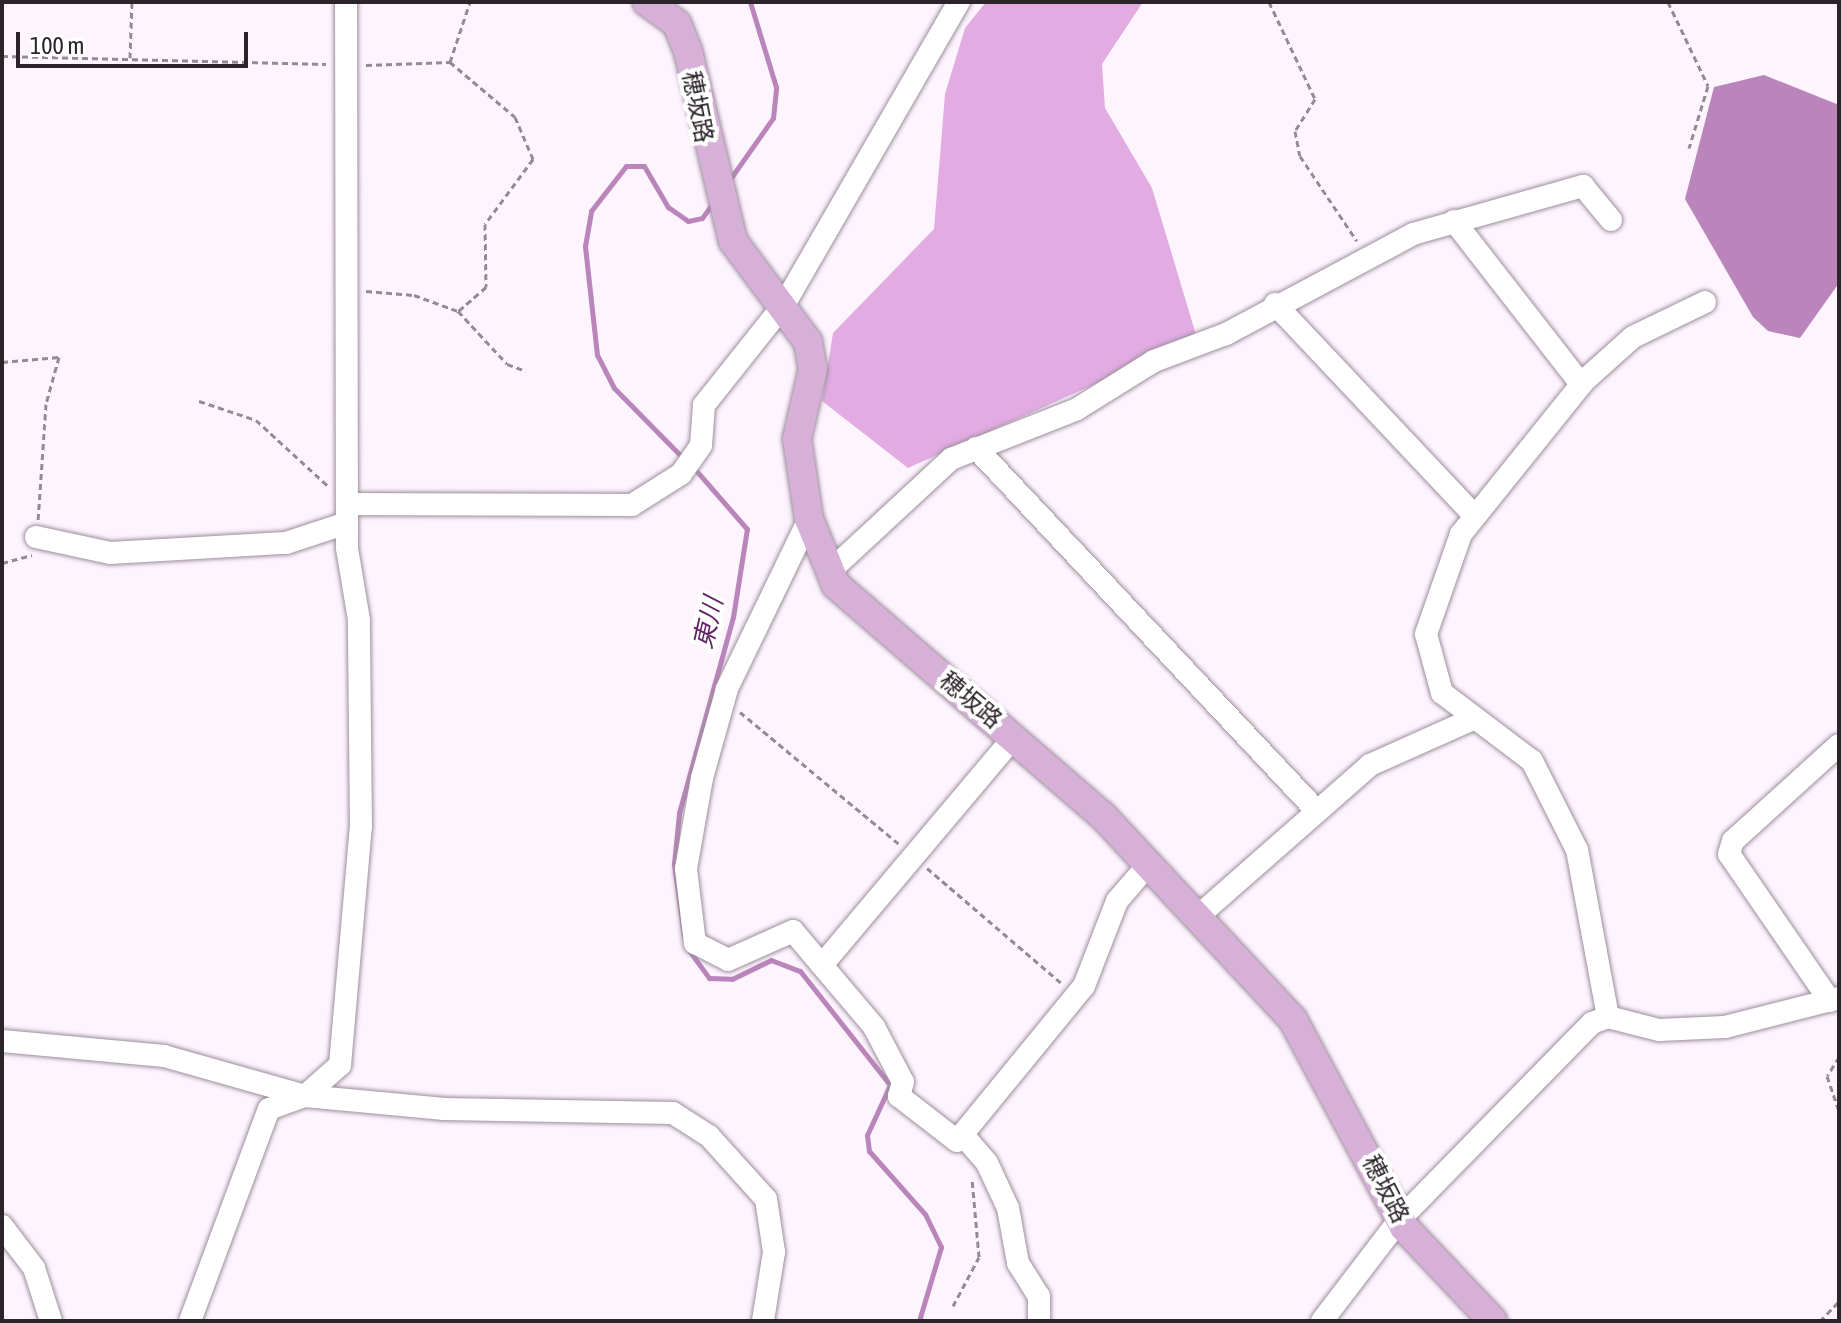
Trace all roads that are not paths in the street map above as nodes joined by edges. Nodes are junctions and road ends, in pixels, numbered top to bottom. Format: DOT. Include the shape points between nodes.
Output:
graph roads {
  1 [pos="346,2"];
  2 [pos="647,2"];
  3 [pos="959,2"];
  4 [pos="1611,220"];
  5 [pos="1454,221"];
  6 [pos="1705,302"];
  7 [pos="785,303"];
  8 [pos="1275,304"];
  9 [pos="1581,384"];
  10 [pos="976,448"];
  11 [pos="347,508"];
  12 [pos="1475,516"];
  13 [pos="809,519"];
  14 [pos="36,537"];
  15 [pos="829,572"];
  16 [pos="1473,719"];
  17 [pos="1014,737"];
  18 [pos="1839,745"];
  19 [pos="1314,808"];
  20 [pos="1148,865"];
  21 [pos="1196,918"];
  22 [pos="822,965"];
  23 [pos="1835,999"];
  24 [pos="1608,1017"];
  25 [pos="2,1041"];
  26 [pos="305,1096"];
  27 [pos="960,1138"];
  28 [pos="1400,1219"];
  29 [pos="2,1226"];
  30 [pos="51,1321"];
  31 [pos="190,1321"];
  32 [pos="763,1321"];
  33 [pos="1039,1321"];
  34 [pos="1322,1321"];
  35 [pos="1493,1321"];
  1 -- 11 [label="street"];
  2 -- 7 [label="main road, 穂坂路" via="677,24 688,51 717,191 748,270"];
  3 -- 7 [label="street"];
  4 -- 5 [label="street" via="1583,186"];
  5 -- 8 [label="street" via="1370,255"];
  5 -- 9 [label="street"];
  6 -- 9 [label="street" via="1633,337"];
  7 -- 11 [label="street" via="704,405 696,455 681,474 632,505"];
  7 -- 13 [label="main road, 穂坂路" via="808,342 813,369 797,439"];
  8 -- 10 [label="street" via="1226,334 1154,361 1077,409"];
  8 -- 12 [label="street"];
  9 -- 12 [label="street"];
  10 -- 15 [label="street" via="929,474"];
  10 -- 19 [label="street"];
  11 -- 14 [label="street" via="286,543 110,553"];
  11 -- 26 [label="street" via="359,620 361,827 340,1065"];
  12 -- 16 [label="street" via="1461,534 1426,634 1442,693"];
  13 -- 15 [label="main road, 穂坂路"];
  13 -- 22 [label="street" via="727,689 686,869 695,943 712,957 728,960 793,931"];
  15 -- 17 [label="main road, 穂坂路" via="865,614"];
  16 -- 19 [label="street" via="1370,765"];
  16 -- 24 [label="street" via="1532,761 1577,850"];
  17 -- 20 [label="main road, 穂坂路"];
  17 -- 22 [label="street"];
  18 -- 23 [label="street" via="1733,841 1729,854"];
  19 -- 21 [label="street"];
  20 -- 21 [label="main road, 穂坂路"];
  20 -- 27 [label="street" via="1117,901 1084,986"];
  21 -- 28 [label="main road, 穂坂路" via="1293,1020"];
  22 -- 27 [label="street" via="874,1027 903,1082 899,1096"];
  23 -- 24 [label="street" via="1693,1030"];
  24 -- 28 [label="street" via="1592,1023"];
  25 -- 26 [label="street" via="164,1056"];
  26 -- 31 [label="street" via="269,1109"];
  26 -- 32 [label="street" via="444,1109 673,1113 709,1136 766,1199 774,1252"];
  27 -- 33 [label="street" via="987,1163 1008,1208 1018,1263 1039,1296"];
  28 -- 34 [label="street"];
  28 -- 35 [label="main road, 穂坂路"];
  29 -- 30 [label="street" via="34,1268"];
}
